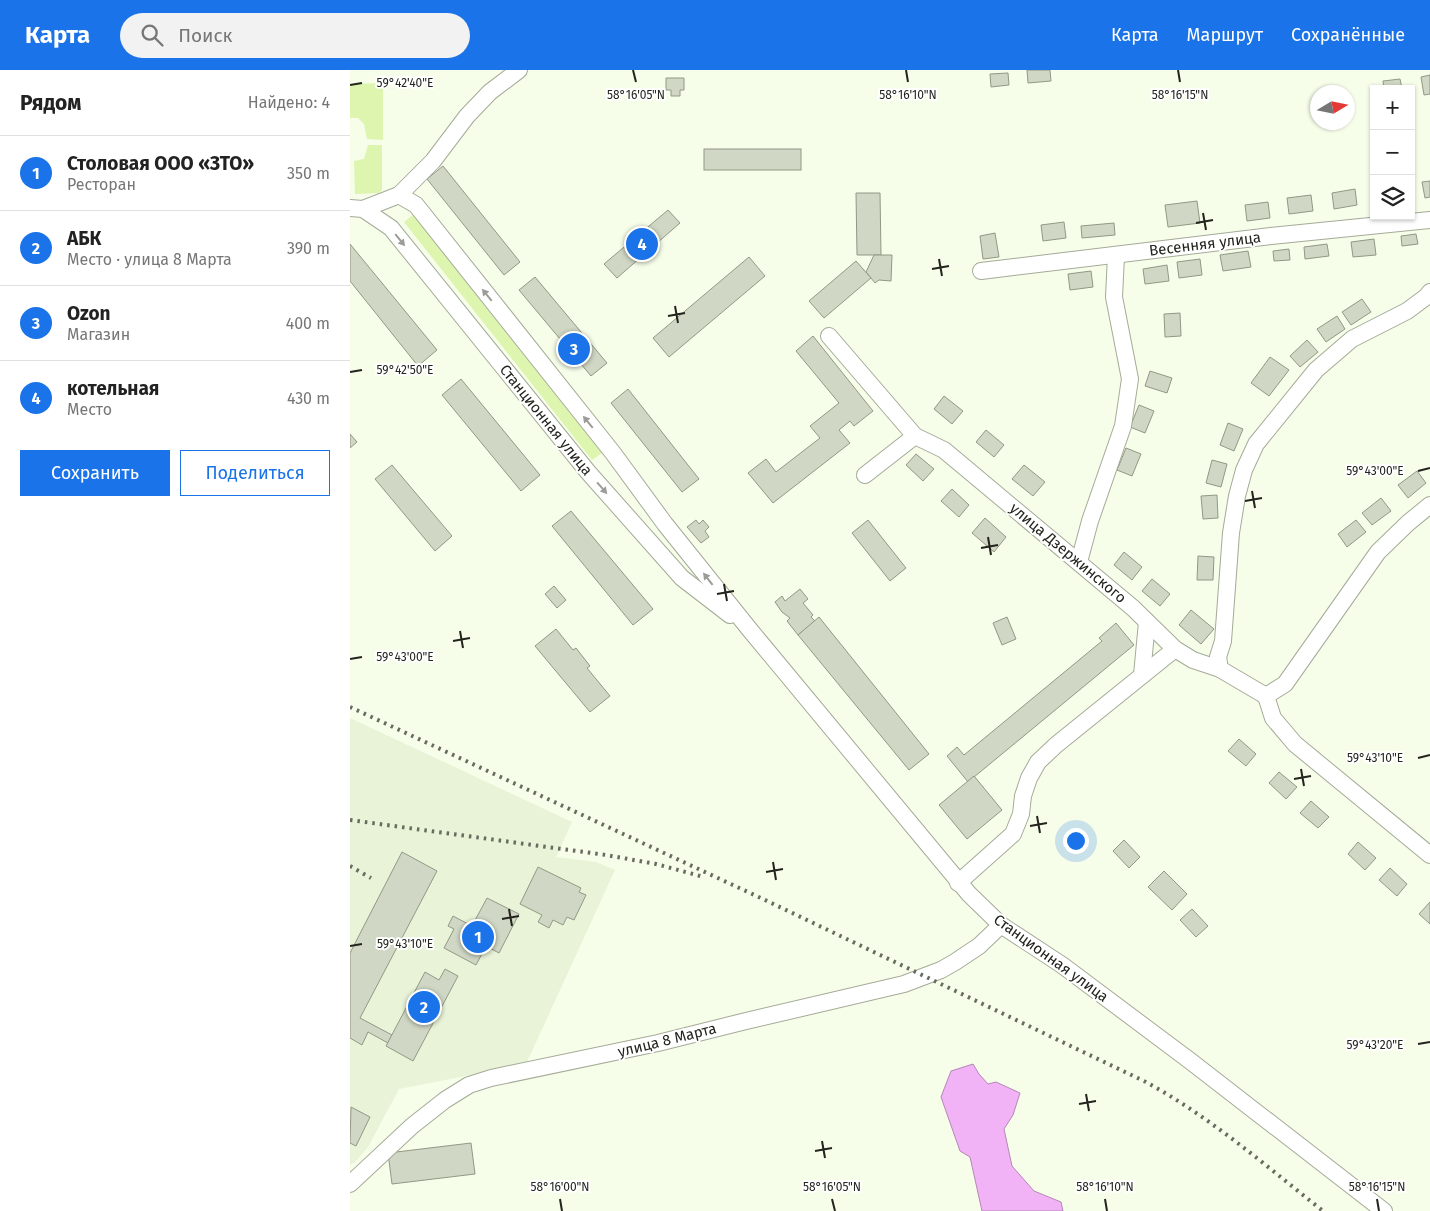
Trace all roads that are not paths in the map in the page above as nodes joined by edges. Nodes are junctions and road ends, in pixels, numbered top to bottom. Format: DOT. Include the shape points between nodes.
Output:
graph roads {
  1 [pos="519,70"];
  2 [pos="398,195"];
  3 [pos="356,208"];
  4 [pos="1430,220"];
  5 [pos="1116,256"];
  6 [pos="981,270"];
  7 [pos="1430,292"];
  8 [pos="829,336"];
  9 [pos="915,436"];
  10 [pos="865,475"];
  11 [pos="1430,505"];
  12 [pos="1080,562"];
  13 [pos="1147,622"];
  14 [pos="750,630"];
  15 [pos="1175,649"];
  16 [pos="1219,663"];
  17 [pos="1142,675"];
  18 [pos="1266,696"];
  19 [pos="1430,855"];
  20 [pos="958,883"];
  21 [pos="1002,925"];
  22 [pos="350,1184"];
  23 [pos="1384,1211"];
  1 -- 2 [label="street" via="490,92 443,149"];
  2 -- 3 [label="street"];
  14 -- 2 [label="street, Станционная улица, one-way" via="416,205"];
  3 -- 14 [label="street, Станционная улица, one-way" via="391,228 588,472 682,578"];
  4 -- 5 [label="street, Весенняя улица"];
  5 -- 6 [label="street, Весенняя улица"];
  5 -- 12 [label="street" via="1114,297 1130,379 1123,426 1090,521"];
  7 -- 16 [label="street" via="1407,311 1352,339 1316,370 1256,444 1237,496"];
  8 -- 9 [label="street"];
  9 -- 10 [label="street"];
  9 -- 12 [label="street, улица Дзержинского" via="944,450"];
  11 -- 18 [label="street" via="1378,552 1285,684"];
  12 -- 13 [label="street, улица Дзержинского"];
  13 -- 15 [label="street, улица Дзержинского"];
  13 -- 17 [label="street"];
  14 -- 20 [label="street, Станционная улица"];
  15 -- 16 [label="street, улица Дзержинского" via="1203,663"];
  15 -- 17 [label="street"];
  16 -- 18 [label="street, улица Дзержинского"];
  17 -- 20 [label="street" via="1038,762 1029,778 1013,834"];
  18 -- 19 [label="street" via="1273,718 1295,744"];
  20 -- 21 [label="street, Станционная улица"];
  21 -- 22 [label="street, улица 8 Марта" via="955,962 904,984 469,1085 454,1092"];
  21 -- 23 [label="street, Станционная улица" via="1142,1024"];
}
